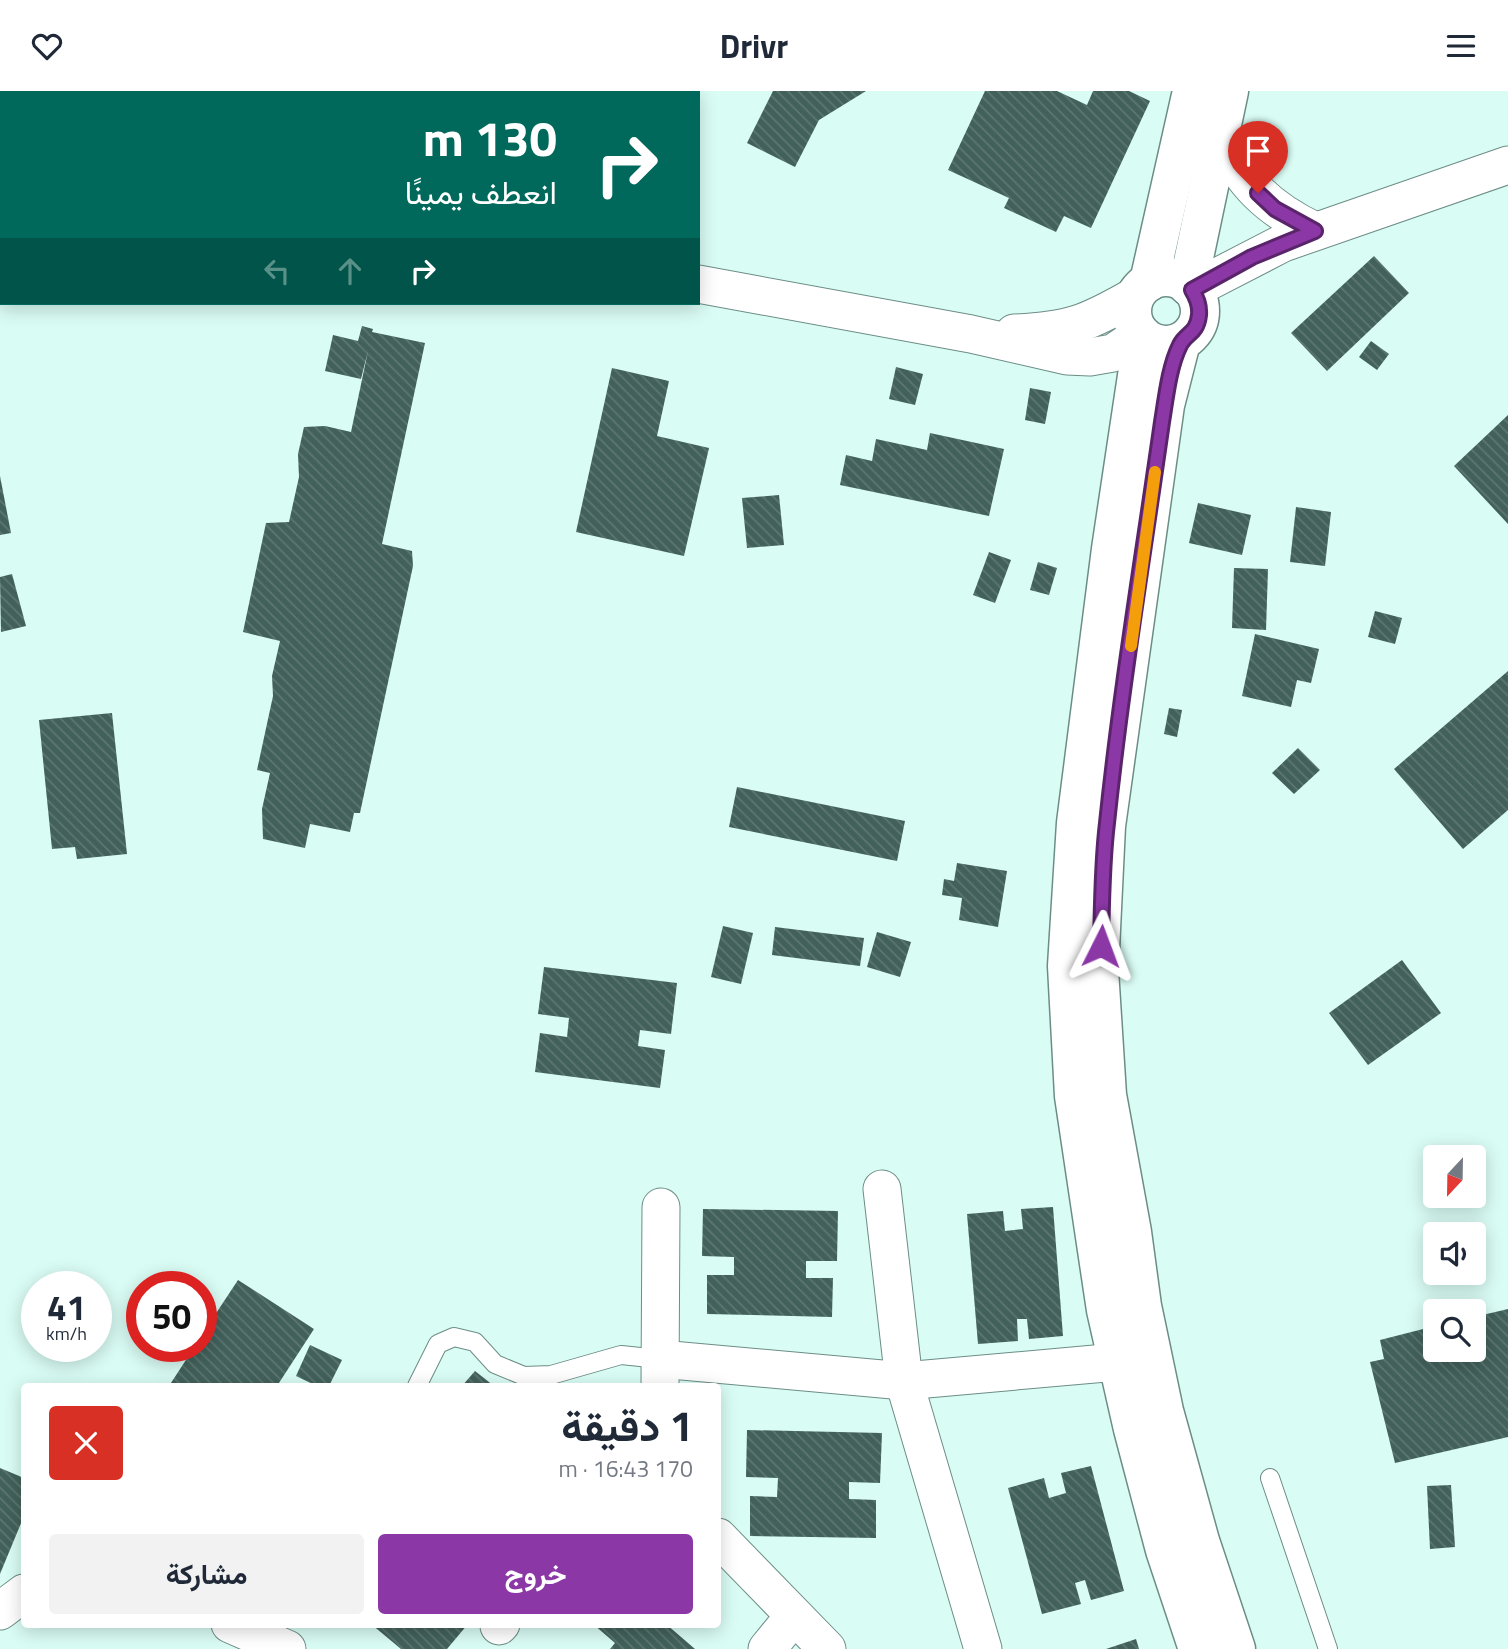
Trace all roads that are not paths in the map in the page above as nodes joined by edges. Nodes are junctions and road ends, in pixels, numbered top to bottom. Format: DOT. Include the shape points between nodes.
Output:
graph roads {
  1 [pos="1192,91"];
  2 [pos="1229,91"];
  3 [pos="1220,135"];
  4 [pos="1508,165"];
  5 [pos="1315,231"];
  6 [pos="700,284"];
  7 [pos="1190,288"];
  8 [pos="1142,289"];
  9 [pos="971,334"];
  10 [pos="1142,335"];
  11 [pos="1181,342"];
  12 [pos="1091,824"];
  13 [pos="883,1189"];
  14 [pos="661,1207"];
  15 [pos="1117,1362"];
  16 [pos="660,1372"];
  17 [pos="904,1381"];
  18 [pos="418,1383"];
  19 [pos="1270,1478"];
  20 [pos="721,1540"];
  21 [pos="21,1595"];
  22 [pos="0,1611"];
  23 [pos="794,1616"];
  24 [pos="238,1628"];
  25 [pos="280,1648"];
  26 [pos="767,1649"];
  27 [pos="827,1649"];
  28 [pos="983,1649"];
  29 [pos="1198,1649"];
  30 [pos="1236,1649"];
  31 [pos="1328,1649"];
  1 -- 8 [label="main road"];
  2 -- 3 [label="main road"];
  3 -- 5 [label="street" via="1242,176 1258,193 1275,209"];
  3 -- 7 [label="main road"];
  4 -- 5 [label="street"];
  5 -- 7 [label="street"];
  6 -- 9 [label="street"];
  7 -- 8 [label="main road" via="1169,277"];
  7 -- 11 [label="main road" via="1200,313 1191,335"];
  8 -- 9 [label="street" via="1101,316 1075,326"];
  8 -- 10 [label="main road" via="1132,317"];
  9 -- 10 [label="street" via="1090,357 1113,353"];
  10 -- 11 [label="main road" via="1161,345"];
  10 -- 12 [label="main road" via="1111,549"];
  11 -- 12 [label="main road" via="1165,405"];
  12 -- 15 [label="main road" via="1067,966 1074,1095"];
  12 -- 30 [label="main road" via="1107,1095 1142,1306 1164,1412"];
  13 -- 17 [label="street"];
  14 -- 16 [label="street"];
  15 -- 17 [label="street"];
  15 -- 29 [label="main road" via="1166,1550"];
  16 -- 17 [label="street"];
  16 -- 18 [label="lane" via="621,1355 551,1375 524,1376 495,1364 475,1342 454,1337 438,1344"];
  17 -- 28 [label="street"];
  19 -- 31 [label="lane"];
  20 -- 23 [label="street"];
  21 -- 22 [label="street"];
  23 -- 26 [label="street"];
  23 -- 27 [label="street"];
  24 -- 25 [label="street"];
}
